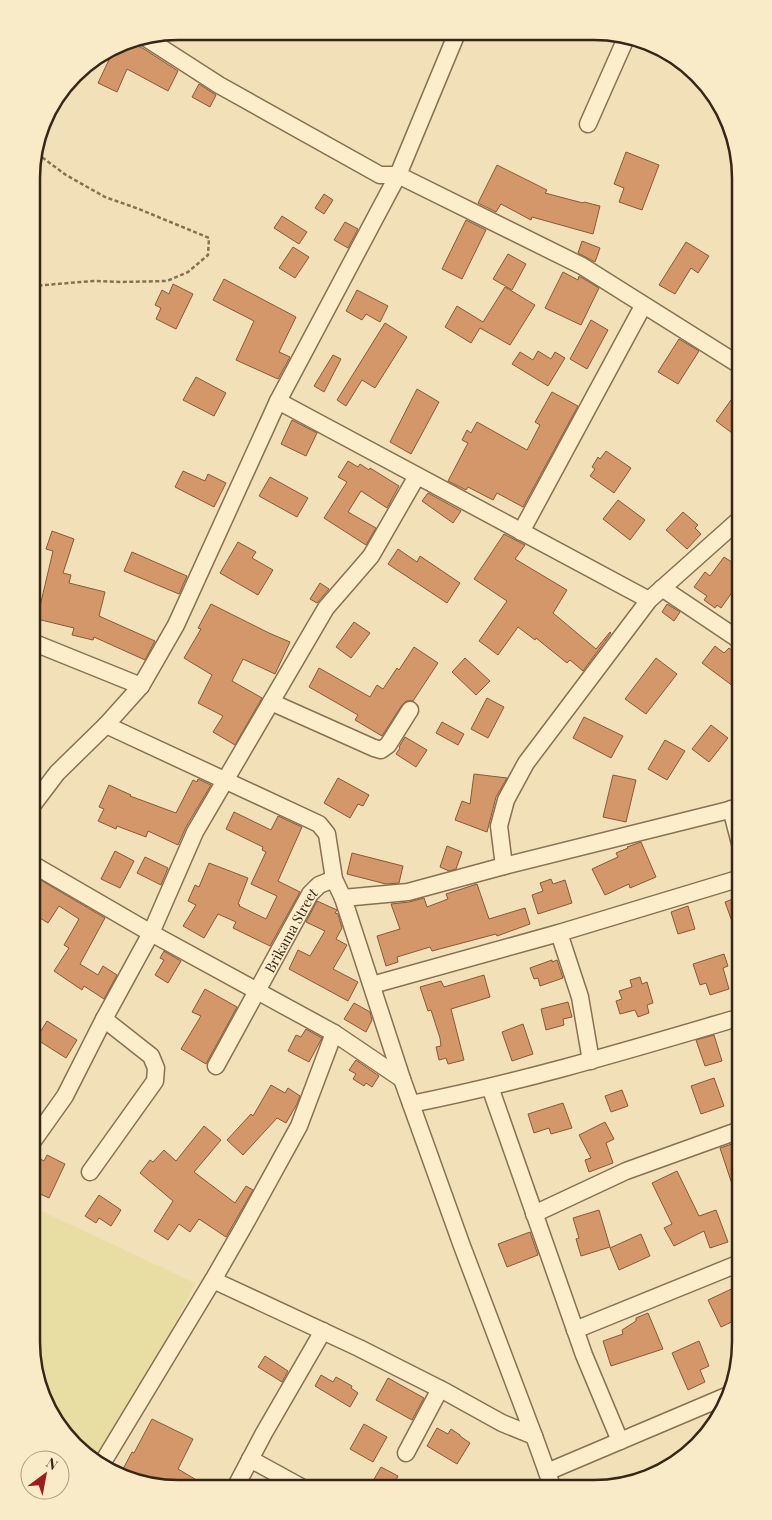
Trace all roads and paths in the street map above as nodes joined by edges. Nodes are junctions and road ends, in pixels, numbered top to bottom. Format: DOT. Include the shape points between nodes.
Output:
graph roads {
  1 [pos="454,40"];
  2 [pos="153,43"];
  3 [pos="624,44"];
  4 [pos="588,124"];
  5 [pos="42,157"];
  6 [pos="398,175"];
  7 [pos="40,285"];
  8 [pos="644,306"];
  9 [pos="732,360"];
  10 [pos="278,401"];
  11 [pos="417,476"];
  12 [pos="732,526"];
  13 [pos="521,532"];
  14 [pos="662,588"];
  15 [pos="649,600"];
  16 [pos="732,636"];
  17 [pos="40,645"];
  18 [pos="141,686"];
  19 [pos="271,702"];
  20 [pos="410,710"];
  21 [pos="106,725"];
  22 [pos="225,782"];
  23 [pos="40,795"];
  24 [pos="732,809"];
  25 [pos="504,866"];
  26 [pos="40,869"];
  27 [pos="334,880"];
  28 [pos="732,880"];
  29 [pos="343,898"];
  30 [pos="151,933"];
  31 [pos="559,933"];
  32 [pos="372,985"];
  33 [pos="257,990"];
  34 [pos="104,1019"];
  35 [pos="732,1019"];
  36 [pos="334,1032"];
  37 [pos="591,1061"];
  38 [pos="216,1066"];
  39 [pos="402,1079"];
  40 [pos="490,1087"];
  41 [pos="412,1104"];
  42 [pos="40,1130"];
  43 [pos="732,1133"];
  44 [pos="90,1172"];
  45 [pos="534,1214"];
  46 [pos="732,1266"];
  47 [pos="213,1280"];
  48 [pos="575,1330"];
  49 [pos="324,1331"];
  50 [pos="440,1390"];
  51 [pos="720,1399"];
  52 [pos="534,1436"];
  53 [pos="620,1441"];
  54 [pos="406,1453"];
  55 [pos="105,1458"];
  56 [pos="250,1459"];
  57 [pos="548,1472"];
  58 [pos="239,1480"];
  59 [pos="288,1480"];
  60 [pos="550,1480"];
  1 -- 6 [label="street"];
  2 -- 6 [label="street" via="219,85 380,175"];
  3 -- 4 [label="street"];
  5 -- 7 [label="path" via="104,197 209,238 208,255 188,272 167,281 94,281"];
  6 -- 8 [label="street" via="582,266"];
  6 -- 10 [label="street"];
  8 -- 9 [label="street"];
  8 -- 13 [label="street"];
  10 -- 11 [label="street"];
  10 -- 18 [label="street" via="176,626"];
  11 -- 13 [label="street"];
  11 -- 19 [label="street" via="370,556 326,608"];
  12 -- 14 [label="street"];
  13 -- 15 [label="street"];
  14 -- 15 [label="street"];
  14 -- 16 [label="street"];
  15 -- 25 [label="street" via="526,763 506,800 499,826"];
  17 -- 18 [label="street"];
  18 -- 21 [label="street"];
  19 -- 20 [label="street" via="381,750 388,745"];
  19 -- 22 [label="street"];
  21 -- 22 [label="street"];
  21 -- 23 [label="street" via="56,773"];
  22 -- 27 [label="street" via="319,824 327,834"];
  22 -- 30 [label="street" via="195,832"];
  24 -- 25 [label="street"];
  25 -- 29 [label="street" via="408,892"];
  26 -- 30 [label="street"];
  27 -- 29 [label="street"];
  27 -- 33 [label="street, Brikama Street" via="319,885 310,894"];
  28 -- 31 [label="street"];
  29 -- 32 [label="street"];
  30 -- 33 [label="street"];
  30 -- 34 [label="street"];
  31 -- 32 [label="street"];
  31 -- 37 [label="street" via="580,997"];
  32 -- 39 [label="street"];
  33 -- 36 [label="street"];
  33 -- 38 [label="street, Brikama Street"];
  34 -- 42 [label="street" via="65,1096"];
  34 -- 44 [label="street" via="151,1056 156,1068 155,1081"];
  35 -- 37 [label="street"];
  36 -- 39 [label="street"];
  36 -- 47 [label="street" via="299,1126"];
  37 -- 40 [label="street"];
  39 -- 41 [label="street"];
  40 -- 41 [label="street"];
  40 -- 45 [label="street"];
  41 -- 52 [label="street"];
  43 -- 45 [label="street" via="626,1171"];
  45 -- 48 [label="street"];
  46 -- 48 [label="street"];
  47 -- 49 [label="street"];
  47 -- 55 [label="street"];
  48 -- 53 [label="street"];
  49 -- 50 [label="street"];
  49 -- 56 [label="street"];
  50 -- 52 [label="street"];
  50 -- 54 [label="street"];
  51 -- 53 [label="street"];
  52 -- 57 [label="street"];
  53 -- 57 [label="street"];
  56 -- 58 [label="street"];
  56 -- 59 [label="street"];
  57 -- 60 [label="street"];
}
